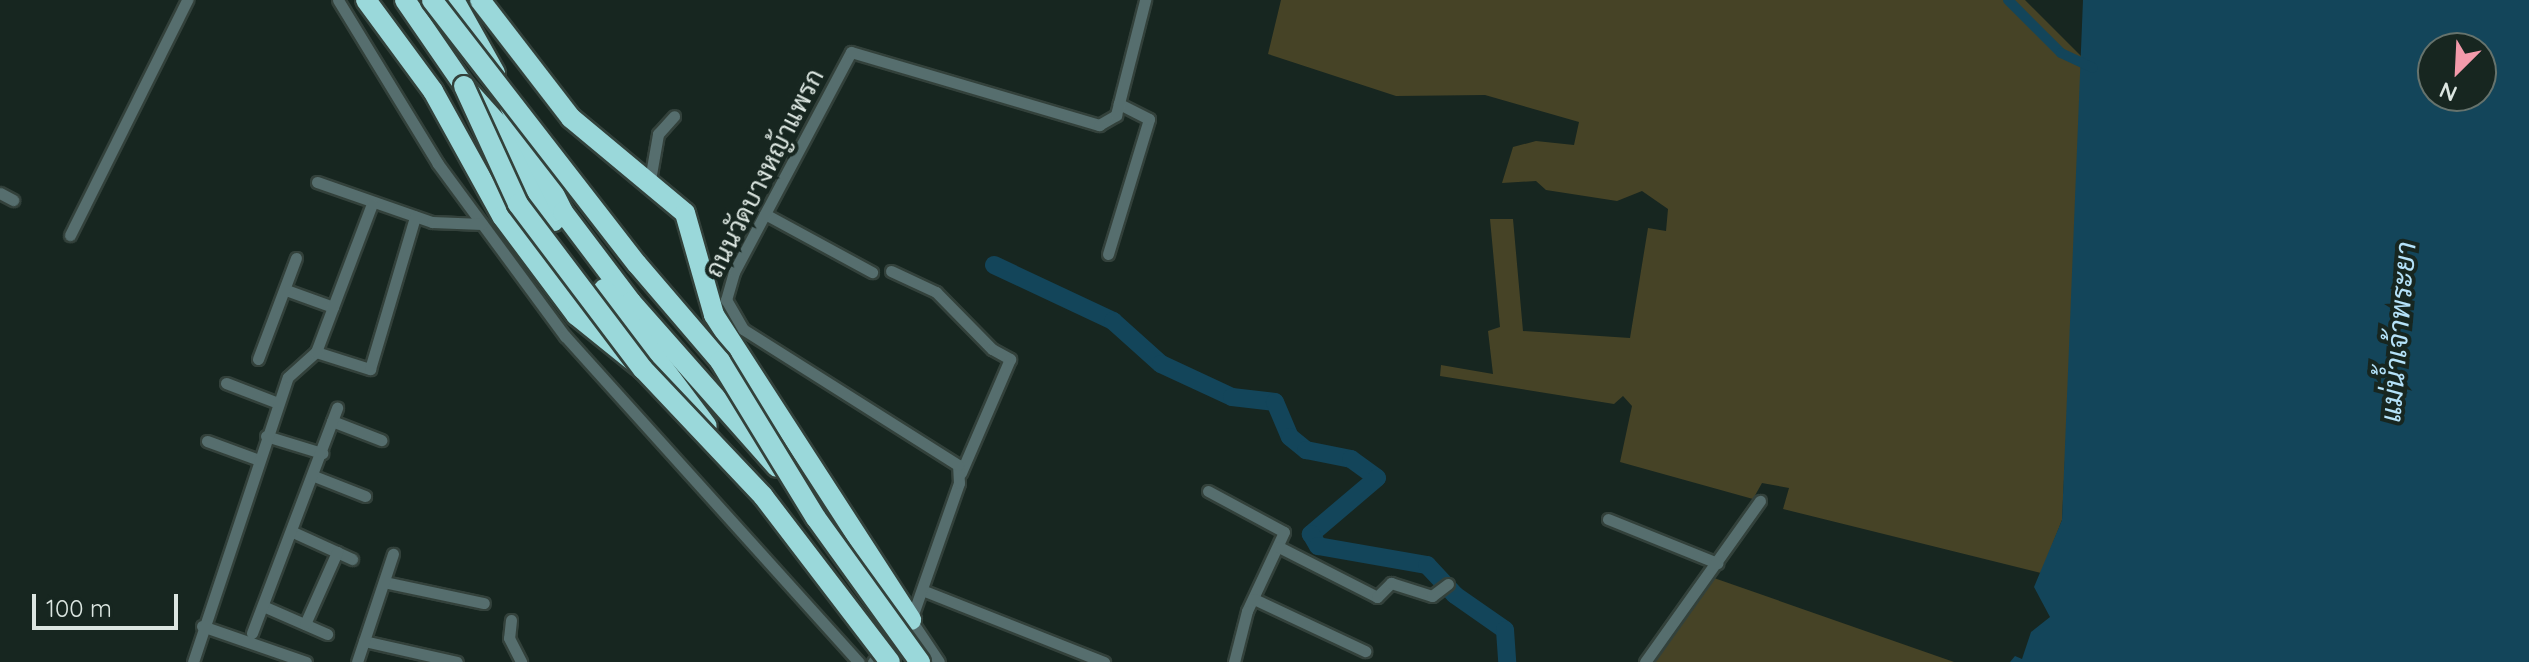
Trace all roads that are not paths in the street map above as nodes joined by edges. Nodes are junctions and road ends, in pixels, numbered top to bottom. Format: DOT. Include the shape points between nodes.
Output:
graph roads {
  1 [pos="187,0"];
  2 [pos="338,0"];
  3 [pos="366,0"];
  4 [pos="394,0"];
  5 [pos="405,0"];
  6 [pos="432,0"];
  7 [pos="454,0"];
  8 [pos="480,0"];
  9 [pos="1145,0"];
  10 [pos="434,44"];
  11 [pos="500,83"];
  12 [pos="464,86"];
  13 [pos="1119,104"];
  14 [pos="674,116"];
  15 [pos="650,180"];
  16 [pos="317,182"];
  17 [pos="0,193"];
  18 [pos="13,200"];
  19 [pos="372,204"];
  20 [pos="765,214"];
  21 [pos="415,217"];
  22 [pos="482,224"];
  23 [pos="70,235"];
  24 [pos="1108,254"];
  25 [pos="296,258"];
  26 [pos="891,271"];
  27 [pos="872,272"];
  28 [pos="286,290"];
  29 [pos="333,307"];
  30 [pos="316,352"];
  31 [pos="258,359"];
  32 [pos="643,369"];
  33 [pos="226,383"];
  34 [pos="278,403"];
  35 [pos="337,408"];
  36 [pos="332,421"];
  37 [pos="266,436"];
  38 [pos="381,440"];
  39 [pos="207,441"];
  40 [pos="322,453"];
  41 [pos="259,460"];
  42 [pos="735,463"];
  43 [pos="961,473"];
  44 [pos="314,476"];
  45 [pos="1208,491"];
  46 [pos="365,496"];
  47 [pos="1760,501"];
  48 [pos="816,518"];
  49 [pos="1608,519"];
  50 [pos="293,532"];
  51 [pos="1279,547"];
  52 [pos="337,552"];
  53 [pos="393,554"];
  54 [pos="352,559"];
  55 [pos="1717,563"];
  56 [pos="384,582"];
  57 [pos="1448,584"];
  58 [pos="922,590"];
  59 [pos="1254,599"];
  60 [pos="484,603"];
  61 [pos="263,606"];
  62 [pos="511,620"];
  63 [pos="911,620"];
  64 [pos="305,624"];
  65 [pos="202,626"];
  66 [pos="252,633"];
  67 [pos="327,634"];
  68 [pos="364,641"];
  69 [pos="1365,651"];
  70 [pos="193,662"];
  71 [pos="306,662"];
  72 [pos="357,662"];
  73 [pos="457,662"];
  74 [pos="521,662"];
  75 [pos="859,662"];
  76 [pos="873,662"];
  77 [pos="890,662"];
  78 [pos="920,662"];
  79 [pos="939,662"];
  80 [pos="1104,662"];
  81 [pos="1234,662"];
  82 [pos="1645,662"];
  1 -- 23 [label="street"];
  2 -- 22 [label="street" via="438,164"];
  3 -- 32 [label="highway, bridge" via="441,106 495,205 576,315"];
  4 -- 10 [label="highway"];
  5 -- 10 [label="highway"];
  6 -- 11 [label="highway, bridge"];
  7 -- 11 [label="highway, bridge"];
  8 -- 15 [label="highway" via="571,118"];
  9 -- 13 [label="street"];
  10 -- 12 [label="highway"];
  11 -- 48 [label="highway, bridge" via="736,382"];
  11 -- 48 [label="highway, bridge" via="563,212"];
  12 -- 32 [label="highway, bridge" via="518,204"];
  12 -- 42 [label="highway, bridge" via="498,124 534,193"];
  13 -- 20 [label="street, ถนนวัดบางหญ้าแพรก" via="1116,115 1099,125 1075,122 851,52"];
  13 -- 24 [label="street" via="1149,119"];
  14 -- 15 [label="street" via="658,134"];
  15 -- 63 [label="highway" via="692,227 714,315"];
  16 -- 19 [label="street"];
  17 -- 18 [label="street"];
  19 -- 21 [label="street"];
  19 -- 29 [label="street"];
  20 -- 27 [label="street"];
  20 -- 43 [label="street, ถนนวัดบางหญ้าแพรก" via="726,300 734,321 949,456"];
  21 -- 22 [label="street"];
  21 -- 30 [label="street" via="374,363 358,369"];
  22 -- 75 [label="street" via="565,336"];
  25 -- 28 [label="street"];
  26 -- 43 [label="street" via="936,292 992,349 1010,359"];
  28 -- 29 [label="street"];
  28 -- 31 [label="street"];
  29 -- 30 [label="street"];
  30 -- 34 [label="street" via="288,377"];
  32 -- 42 [label="highway, bridge"];
  33 -- 34 [label="street"];
  34 -- 37 [label="street"];
  35 -- 36 [label="street"];
  36 -- 38 [label="street"];
  36 -- 40 [label="street"];
  37 -- 40 [label="street"];
  37 -- 41 [label="street"];
  39 -- 41 [label="street"];
  40 -- 44 [label="street"];
  41 -- 65 [label="street"];
  42 -- 77 [label="highway, bridge"];
  43 -- 58 [label="street"];
  44 -- 46 [label="street"];
  44 -- 50 [label="street"];
  45 -- 51 [label="street" via="1281,529"];
  47 -- 55 [label="street"];
  48 -- 78 [label="highway, bridge"];
  49 -- 55 [label="street"];
  50 -- 52 [label="street"];
  50 -- 61 [label="street"];
  51 -- 57 [label="street" via="1375,596 1393,583 1426,596"];
  51 -- 59 [label="street"];
  52 -- 54 [label="street"];
  52 -- 64 [label="street"];
  53 -- 56 [label="street"];
  55 -- 82 [label="street"];
  56 -- 60 [label="street"];
  56 -- 68 [label="street"];
  58 -- 63 [label="street"];
  58 -- 80 [label="street"];
  59 -- 69 [label="street"];
  59 -- 81 [label="street"];
  61 -- 64 [label="street"];
  61 -- 66 [label="street"];
  62 -- 74 [label="street" via="509,638"];
  63 -- 76 [label="street"];
  63 -- 79 [label="street"];
  64 -- 67 [label="street"];
  65 -- 70 [label="street"];
  65 -- 71 [label="street"];
  68 -- 72 [label="street"];
  68 -- 73 [label="street"];
}
